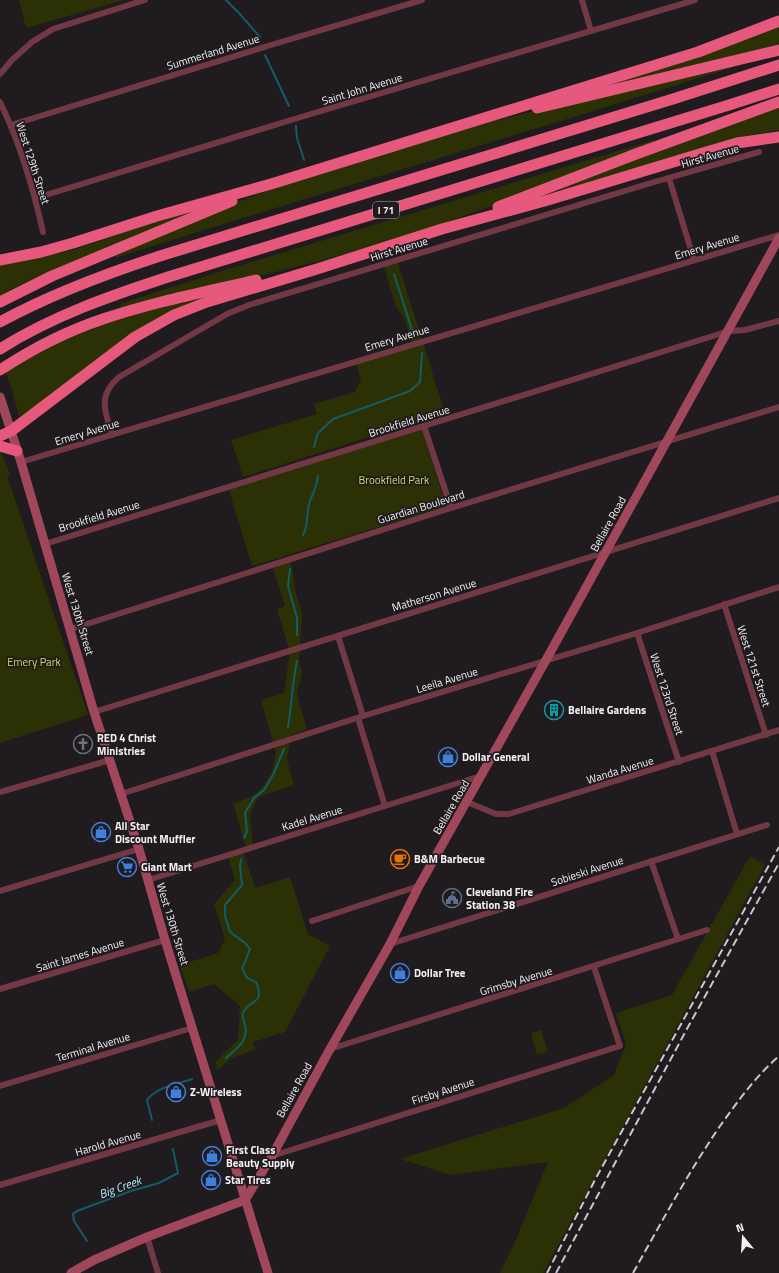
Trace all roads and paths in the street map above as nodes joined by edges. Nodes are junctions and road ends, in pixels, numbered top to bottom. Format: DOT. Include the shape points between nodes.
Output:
graph roads {
  1 [pos="145,0"];
  2 [pos="422,0"];
  3 [pos="582,0"];
  4 [pos="695,0"];
  5 [pos="779,21"];
  6 [pos="591,31"];
  7 [pos="779,50"];
  8 [pos="779,65"];
  9 [pos="0,74"];
  10 [pos="779,89"];
  11 [pos="0,102"];
  12 [pos="779,102"];
  13 [pos="472,122"];
  14 [pos="11,125"];
  15 [pos="779,137"];
  16 [pos="759,152"];
  17 [pos="669,178"];
  18 [pos="271,184"];
  19 [pos="36,198"];
  20 [pos="442,229"];
  21 [pos="43,232"];
  22 [pos="779,237"];
  23 [pos="365,253"];
  24 [pos="0,260"];
  25 [pos="694,260"];
  26 [pos="0,302"];
  27 [pos="779,321"];
  28 [pos="0,322"];
  29 [pos="729,331"];
  30 [pos="0,349"];
  31 [pos="0,370"];
  32 [pos="1,400"];
  33 [pos="779,407"];
  34 [pos="424,426"];
  35 [pos="11,431"];
  36 [pos="112,434"];
  37 [pos="0,436"];
  38 [pos="667,442"];
  39 [pos="0,446"];
  40 [pos="17,451"];
  41 [pos="21,462"];
  42 [pos="779,498"];
  43 [pos="451,508"];
  44 [pos="45,544"];
  45 [pos="606,552"];
  46 [pos="779,587"];
  47 [pos="724,604"];
  48 [pos="71,629"];
  49 [pos="637,633"];
  50 [pos="338,636"];
  51 [pos="546,660"];
  52 [pos="94,712"];
  53 [pos="360,717"];
  54 [pos="779,730"];
  55 [pos="766,735"];
  56 [pos="712,751"];
  57 [pos="110,760"];
  58 [pos="679,762"];
  59 [pos="482,775"];
  60 [pos="0,792"];
  61 [pos="121,794"];
  62 [pos="467,802"];
  63 [pos="385,806"];
  64 [pos="767,825"];
  65 [pos="737,834"];
  66 [pos="138,849"];
  67 [pos="651,861"];
  68 [pos="148,880"];
  69 [pos="419,886"];
  70 [pos="0,890"];
  71 [pos="312,921"];
  72 [pos="707,930"];
  73 [pos="678,939"];
  74 [pos="165,940"];
  75 [pos="390,944"];
  76 [pos="594,966"];
  77 [pos="0,989"];
  78 [pos="192,1028"];
  79 [pos="330,1049"];
  80 [pos="0,1086"];
  81 [pos="221,1120"];
  82 [pos="272,1156"];
  83 [pos="0,1185"];
  84 [pos="245,1200"];
  85 [pos="147,1237"];
  86 [pos="71,1273"];
  87 [pos="158,1273"];
  88 [pos="268,1273"];
  1 -- 9 [label="street" via="53,29 32,42"];
  2 -- 14 [label="street, Summerland Avenue"];
  3 -- 6 [label="street"];
  4 -- 6 [label="street, Saint John Avenue"];
  5 -- 13 [label="highway" via="698,52"];
  6 -- 19 [label="street, Saint John Avenue"];
  7 -- 13 [label="highway"];
  8 -- 28 [label="highway, I 71" via="138,263 53,295"];
  10 -- 30 [label="highway, I 71" via="154,281 69,313"];
  11 -- 14 [label="street, West 129th Street"];
  12 -- 20 [label="highway"];
  13 -- 18 [label="highway"];
  14 -- 19 [label="street, West 129th Street"];
  15 -- 20 [label="highway" via="737,143"];
  16 -- 17 [label="street, Hirst Avenue"];
  17 -- 25 [label="street"];
  17 -- 36 [label="street, Hirst Avenue" via="238,309 113,382 107,392 104,410"];
  18 -- 24 [label="highway" via="41,252"];
  18 -- 26 [label="highway" via="59,273"];
  19 -- 21 [label="street, West 129th Street"];
  20 -- 23 [label="highway"];
  22 -- 25 [label="street, Emery Avenue"];
  22 -- 29 [label="street, Bellaire Road"];
  23 -- 31 [label="highway" via="102,319 59,337"];
  23 -- 35 [label="highway" via="207,302 174,315 136,337"];
  25 -- 36 [label="street, Emery Avenue"];
  27 -- 29 [label="street, Brookfield Avenue" via="745,330"];
  29 -- 34 [label="street, Brookfield Avenue"];
  29 -- 38 [label="street, Bellaire Road"];
  32 -- 35 [label="street, West 130th Street"];
  33 -- 38 [label="street, Guardian Boulevard"];
  34 -- 43 [label="street"];
  34 -- 44 [label="street, Brookfield Avenue"];
  35 -- 37 [label="highway"];
  35 -- 40 [label="street, West 130th Street"];
  36 -- 41 [label="street, Emery Avenue"];
  38 -- 43 [label="street, Guardian Boulevard"];
  38 -- 45 [label="street, Bellaire Road"];
  39 -- 40 [label="highway"];
  40 -- 41 [label="street, West 130th Street"];
  41 -- 44 [label="street, West 130th Street"];
  42 -- 45 [label="street, Matherson Avenue"];
  43 -- 48 [label="street, Guardian Boulevard"];
  44 -- 48 [label="street, West 130th Street"];
  45 -- 50 [label="street, Matherson Avenue"];
  45 -- 51 [label="street, Bellaire Road"];
  46 -- 47 [label="street, Leeila Avenue"];
  47 -- 49 [label="street, Leeila Avenue"];
  47 -- 55 [label="street, West 121st Street"];
  48 -- 52 [label="street, West 130th Street"];
  49 -- 51 [label="street, Leeila Avenue"];
  49 -- 58 [label="street, West 123rd Street"];
  50 -- 52 [label="street, Matherson Avenue"];
  50 -- 53 [label="street"];
  51 -- 53 [label="street, Leeila Avenue"];
  51 -- 59 [label="street, Bellaire Road"];
  52 -- 57 [label="street, West 130th Street"];
  53 -- 61 [label="street, Leeila Avenue"];
  53 -- 63 [label="street"];
  54 -- 55 [label="street, Wanda Avenue"];
  55 -- 56 [label="street, Wanda Avenue"];
  56 -- 58 [label="street, Wanda Avenue"];
  56 -- 65 [label="street"];
  57 -- 60 [label="street"];
  57 -- 61 [label="street, West 130th Street"];
  58 -- 62 [label="street, Wanda Avenue" via="509,814 496,814"];
  59 -- 62 [label="street, Bellaire Road"];
  59 -- 63 [label="street, Kadel Avenue"];
  61 -- 66 [label="street, West 130th Street"];
  62 -- 69 [label="street, Bellaire Road"];
  63 -- 68 [label="street, Kadel Avenue"];
  64 -- 65 [label="street, Sobieski Avenue"];
  65 -- 67 [label="street, Sobieski Avenue"];
  66 -- 68 [label="street, West 130th Street"];
  66 -- 70 [label="street"];
  67 -- 73 [label="street"];
  67 -- 75 [label="street, Sobieski Avenue"];
  68 -- 74 [label="street, West 130th Street"];
  69 -- 71 [label="street"];
  69 -- 75 [label="street, Bellaire Road"];
  72 -- 73 [label="street, Grimsby Avenue"];
  73 -- 76 [label="street, Grimsby Avenue"];
  74 -- 77 [label="street, Saint James Avenue"];
  74 -- 78 [label="street, West 130th Street"];
  75 -- 79 [label="street, Bellaire Road"];
  76 -- 79 [label="street, Grimsby Avenue"];
  76 -- 82 [label="street, Firsby Avenue" via="620,1046"];
  78 -- 80 [label="street, Terminal Avenue"];
  78 -- 81 [label="street, West 130th Street"];
  79 -- 82 [label="street, Bellaire Road"];
  81 -- 83 [label="street, Harold Avenue"];
  81 -- 84 [label="street, West 130th Street"];
  82 -- 84 [label="street, Bellaire Road"];
  84 -- 85 [label="street"];
  84 -- 88 [label="street, West 130th Street"];
  85 -- 86 [label="street"];
  85 -- 87 [label="street"];
}
